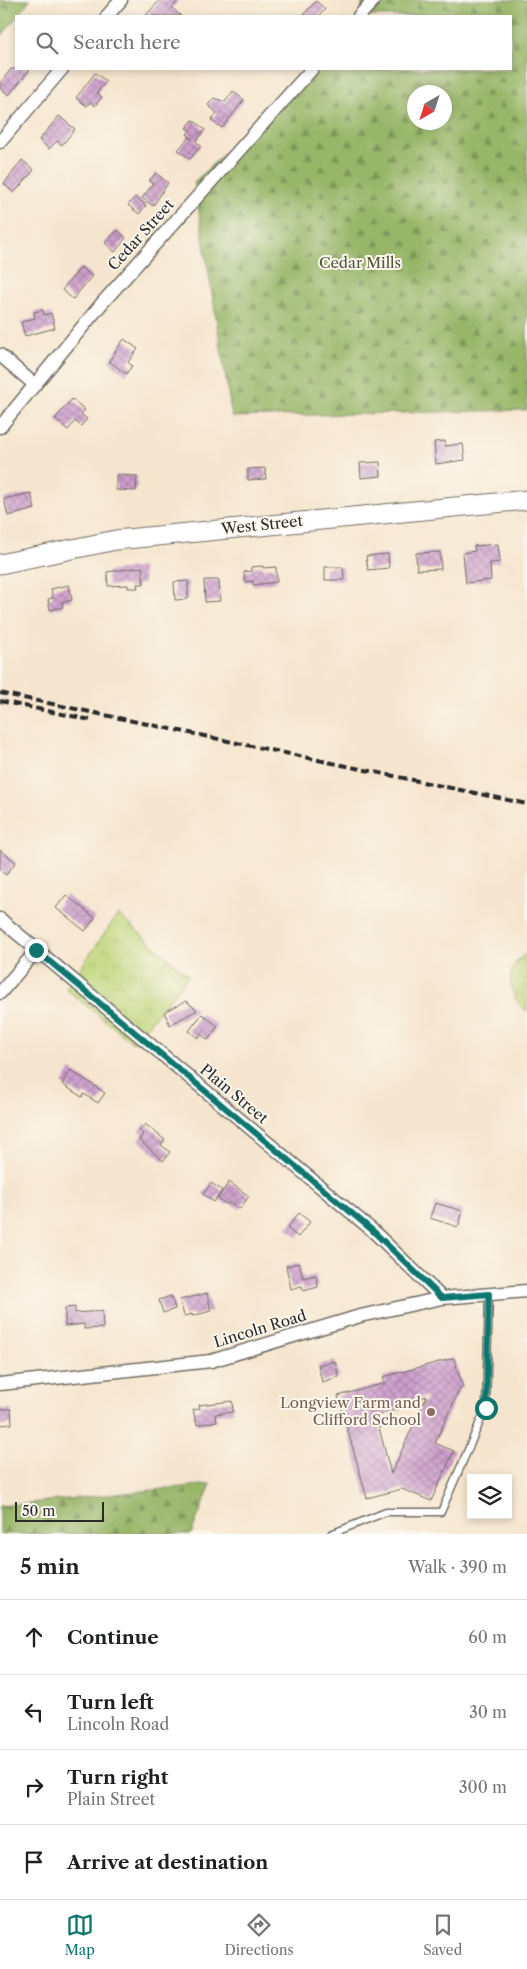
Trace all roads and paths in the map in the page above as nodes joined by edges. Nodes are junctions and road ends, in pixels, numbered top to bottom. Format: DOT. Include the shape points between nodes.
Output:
graph roads {
  1 [pos="121,0"];
  2 [pos="108,15"];
  3 [pos="61,70"];
  4 [pos="311,70"];
  5 [pos="0,142"];
  6 [pos="0,355"];
  7 [pos="35,385"];
  8 [pos="0,428"];
  9 [pos="527,500"];
  10 [pos="0,564"];
  11 [pos="0,920"];
  12 [pos="36,950"];
  13 [pos="0,994"];
  14 [pos="527,1291"];
  15 [pos="489,1294"];
  16 [pos="442,1298"];
  17 [pos="0,1384"];
  18 [pos="331,1534"];
  1 -- 2 [label="street"];
  3 -- 5 [label="street"];
  4 -- 7 [label="street, Cedar Street" via="103,302"];
  6 -- 7 [label="street"];
  7 -- 8 [label="street, Cedar Street"];
  9 -- 10 [label="main road, West Street" via="116,540"];
  11 -- 12 [label="street, Plain Street"];
  12 -- 13 [label="street"];
  12 -- 16 [label="street, Plain Street" via="372,1230"];
  14 -- 15 [label="street, Lincoln Road"];
  15 -- 16 [label="street, Lincoln Road"];
  15 -- 18 [label="lane" via="486,1408 441,1512 386,1512"];
  16 -- 17 [label="street, Lincoln Road" via="360,1316 211,1362"];
}
